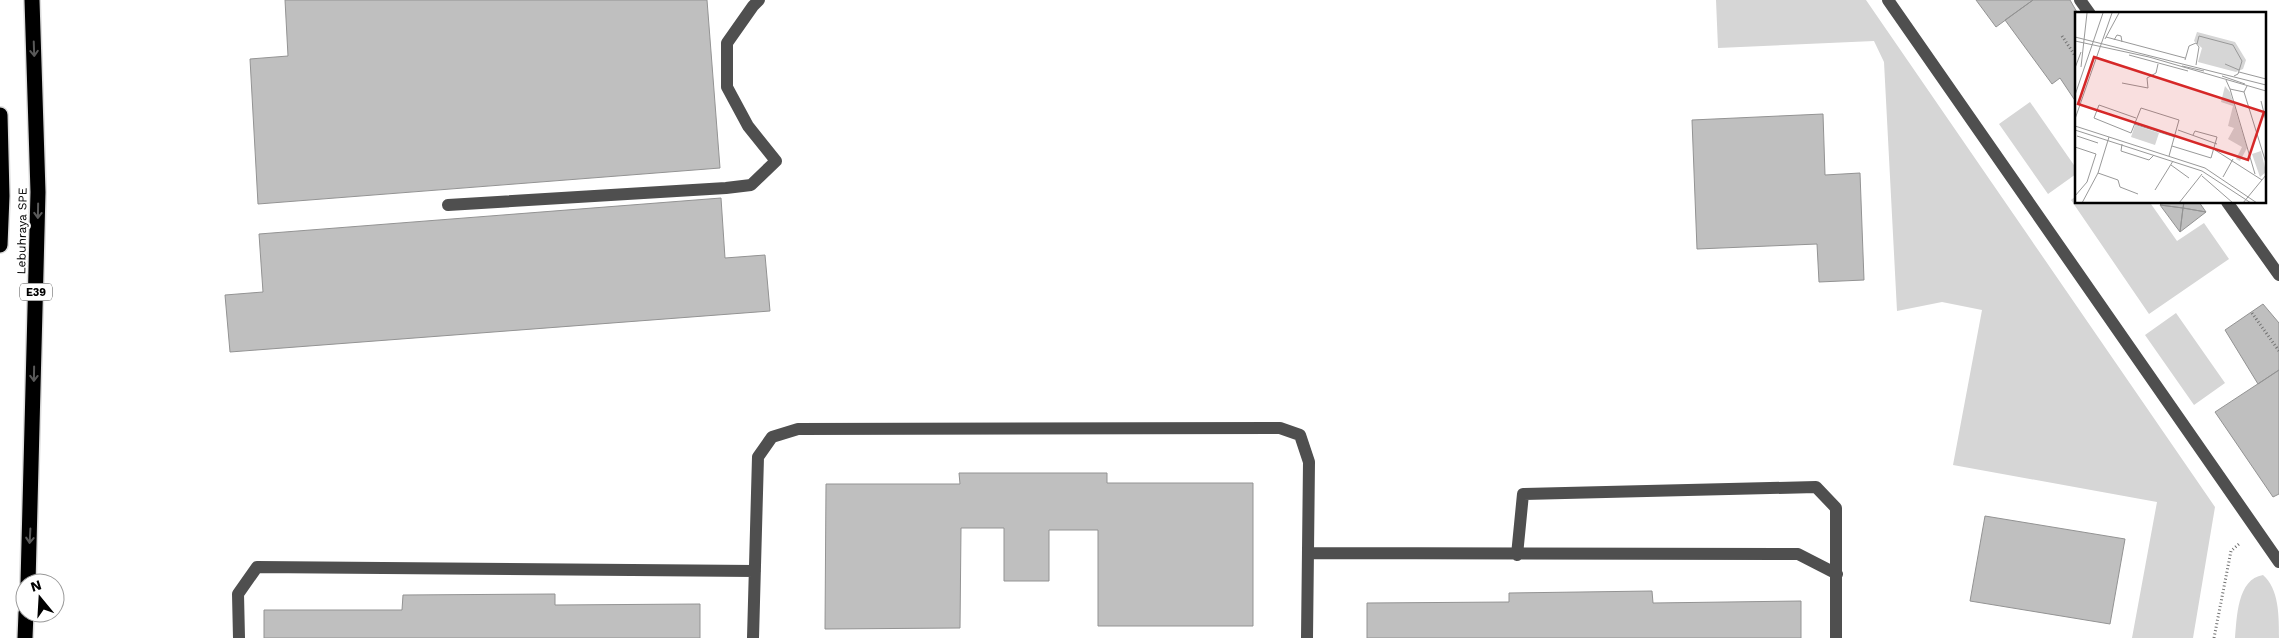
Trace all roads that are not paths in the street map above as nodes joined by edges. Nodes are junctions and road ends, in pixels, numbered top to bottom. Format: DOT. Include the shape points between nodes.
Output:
graph roads {
  1 [pos="32,0"];
  2 [pos="759,0"];
  3 [pos="1888,0"];
  4 [pos="2080,0"];
  5 [pos="2089,12"];
  6 [pos="0,115"];
  7 [pos="448,204"];
  8 [pos="2227,204"];
  9 [pos="0,245"];
  10 [pos="2279,275"];
  11 [pos="1308,553"];
  12 [pos="1517,555"];
  13 [pos="2279,562"];
  14 [pos="755,571"];
  15 [pos="28,573"];
  16 [pos="1837,574"];
  17 [pos="26,623"];
  18 [pos="25,638"];
  19 [pos="239,638"];
  20 [pos="754,638"];
  21 [pos="1307,638"];
  22 [pos="1836,638"];
  1 -- 15 [label="highway, Lebuhraya SPE / E39, one-way" via="38,192"];
  2 -- 7 [label="street" via="727,43 727,87 748,126 776,162 751,185"];
  3 -- 13 [label="street"];
  4 -- 5 [label="street"];
  6 -- 9 [label="highway, Lebuhraya SPE"];
  8 -- 10 [label="street"];
  11 -- 12 [label="street"];
  11 -- 14 [label="street" via="1309,462 1300,436 1280,428 798,429 772,437 758,457"];
  11 -- 21 [label="street"];
  12 -- 16 [label="street" via="1798,554"];
  12 -- 16 [label="street" via="1523,494 1816,487 1836,508"];
  14 -- 19 [label="street" via="257,566 238,594"];
  14 -- 20 [label="street"];
  16 -- 22 [label="street"];
  17 -- 18 [label="highway"];
}
